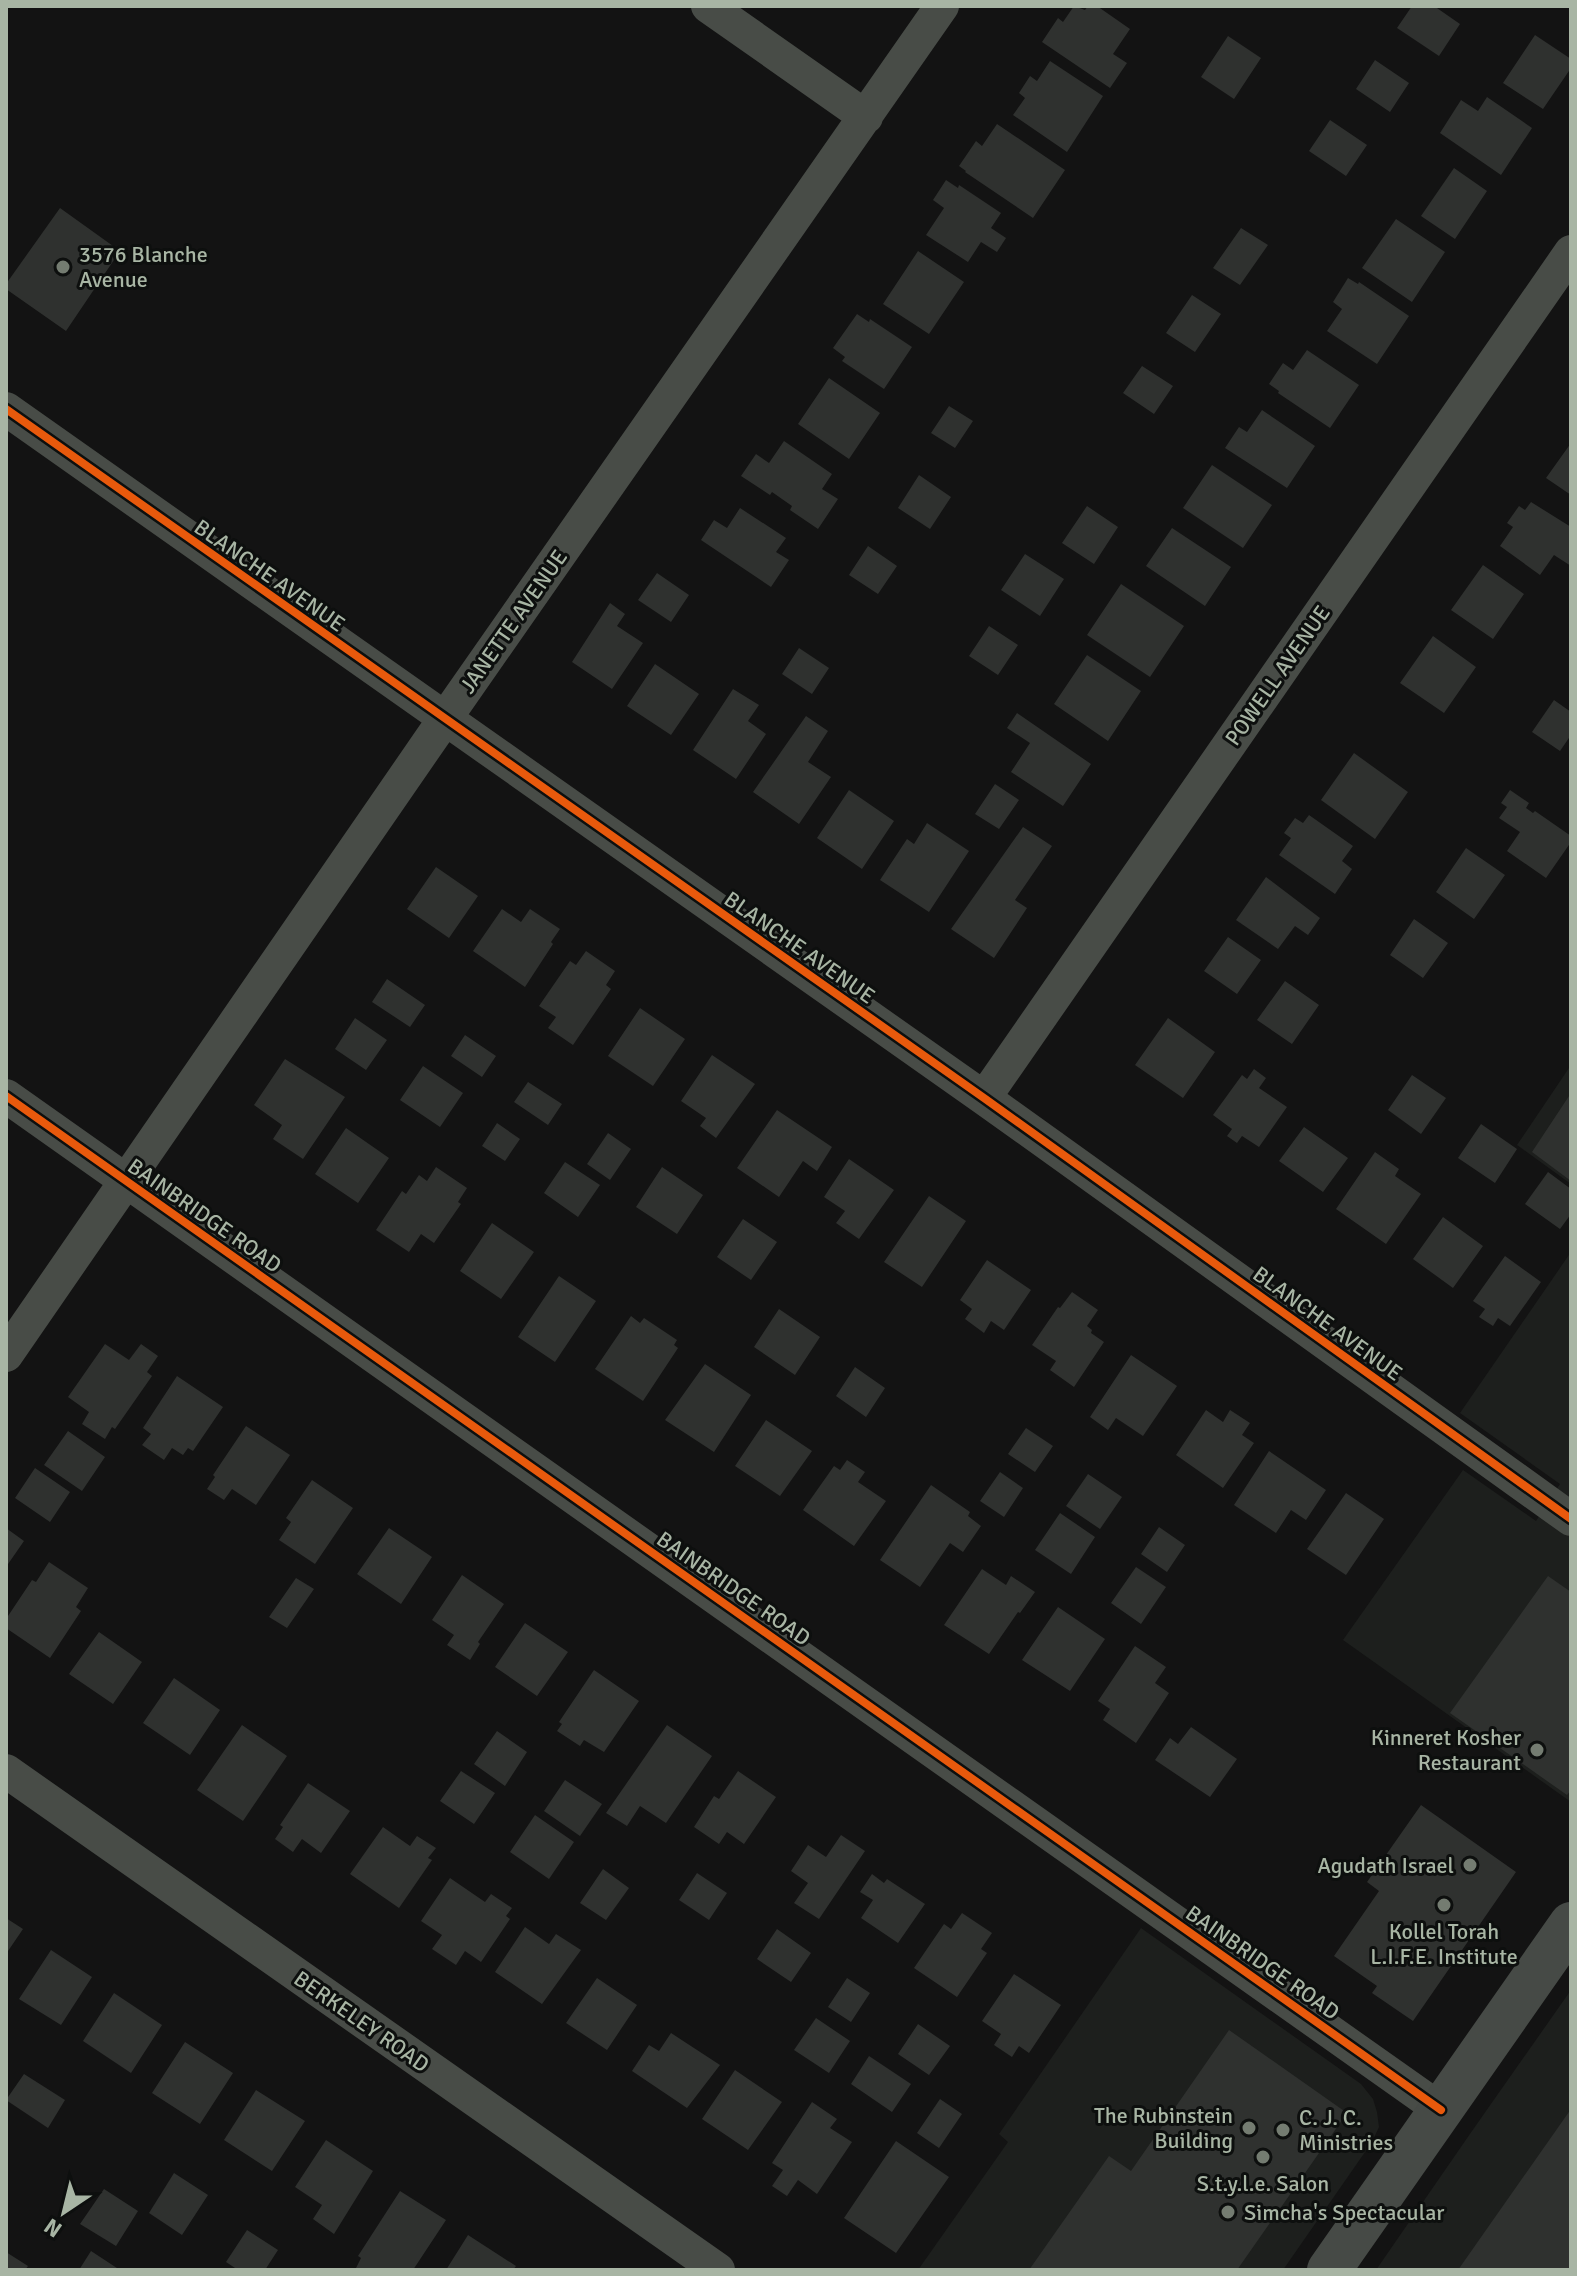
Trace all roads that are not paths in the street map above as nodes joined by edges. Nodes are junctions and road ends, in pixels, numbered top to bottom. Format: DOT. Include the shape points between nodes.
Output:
graph roads {
  1 [pos="708,6"];
  2 [pos="942,6"];
  3 [pos="866,117"];
  4 [pos="1571,252"];
  5 [pos="6,409"];
  6 [pos="444,720"];
  7 [pos="6,1096"];
  8 [pos="984,1098"];
  9 [pos="127,1182"];
  10 [pos="6,1355"];
  11 [pos="1571,1519"];
  12 [pos="6,1771"];
  13 [pos="1571,1924"];
  14 [pos="1441,2110"];
  15 [pos="718,2270"];
  16 [pos="1329,2270"];
  1 -- 3 [label="street"];
  2 -- 3 [label="street, JANETTE AVENUE"];
  3 -- 6 [label="street, JANETTE AVENUE"];
  4 -- 8 [label="street, POWELL AVENUE"];
  5 -- 6 [label="street, BLANCHE AVENUE"];
  6 -- 8 [label="street, BLANCHE AVENUE"];
  6 -- 9 [label="street, JANETTE AVENUE"];
  7 -- 9 [label="street, BAINBRIDGE ROAD"];
  8 -- 11 [label="street, BLANCHE AVENUE"];
  9 -- 10 [label="street, JANETTE AVENUE"];
  9 -- 14 [label="street, BAINBRIDGE ROAD"];
  12 -- 15 [label="street, BERKELEY ROAD"];
  13 -- 14 [label="main road"];
  14 -- 16 [label="main road"];
}
